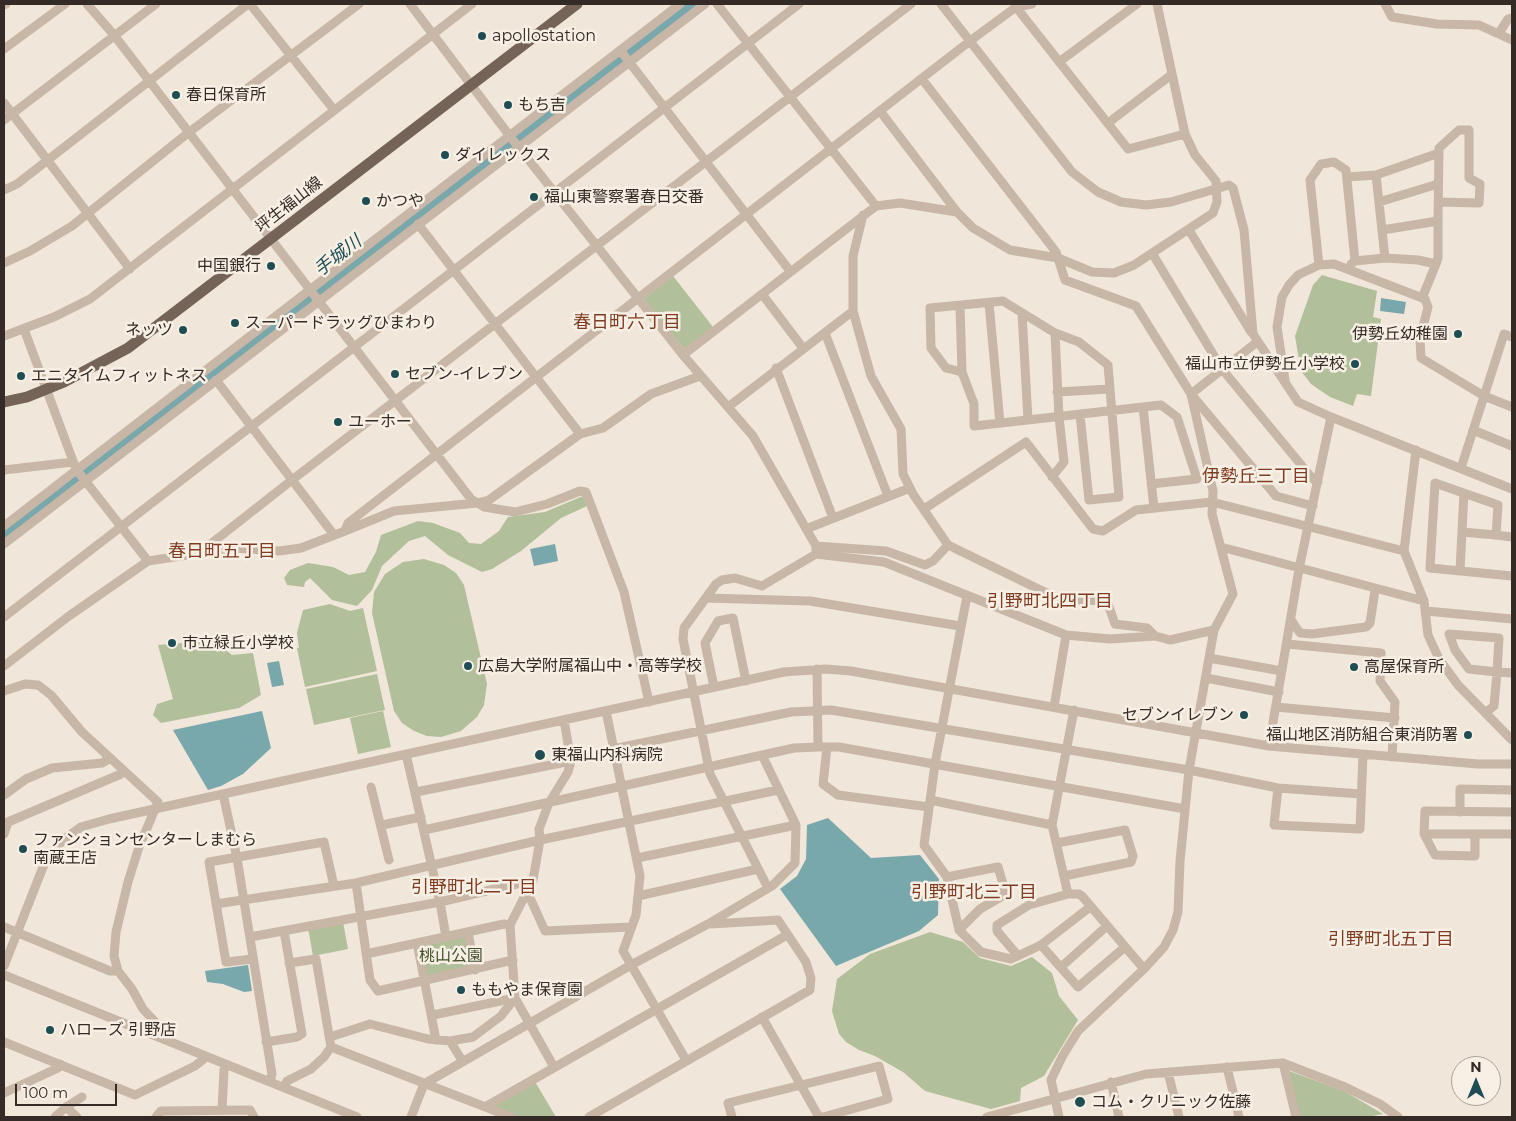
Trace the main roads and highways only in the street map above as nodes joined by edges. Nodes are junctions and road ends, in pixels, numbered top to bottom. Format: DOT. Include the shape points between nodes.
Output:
graph roads {
  1 [pos="577,4"];
  2 [pos="4,402"];
  1 -- 2 [label="main road, 坪生福山線" via="128,348 46,389"];
}
